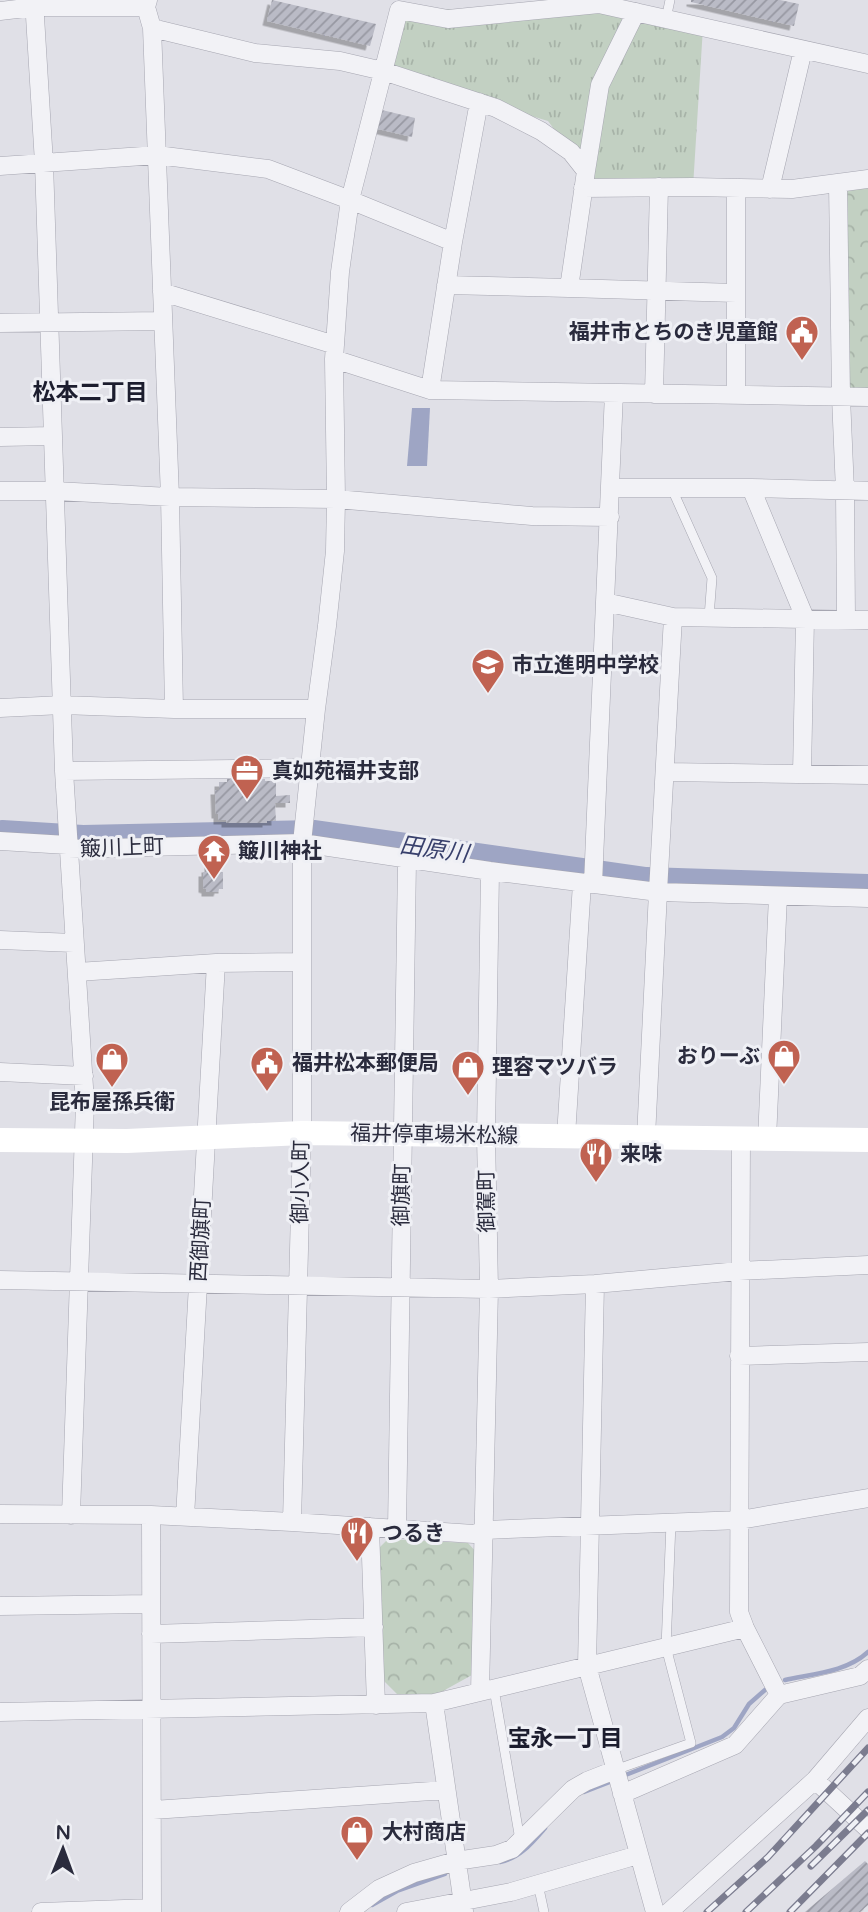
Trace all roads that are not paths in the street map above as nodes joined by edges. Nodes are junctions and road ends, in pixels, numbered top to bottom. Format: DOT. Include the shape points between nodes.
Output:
graph roads {
  1 [pos="670,0"];
  2 [pos="34,4"];
  3 [pos="147,4"];
  4 [pos="0,11"];
  5 [pos="636,12"];
  6 [pos="666,19"];
  7 [pos="152,29"];
  8 [pos="803,50"];
  9 [pos="868,64"];
  10 [pos="383,71"];
  11 [pos="479,102"];
  12 [pos="156,155"];
  13 [pos="44,163"];
  14 [pos="0,166"];
  15 [pos="868,179"];
  16 [pos="584,180"];
  17 [pos="838,183"];
  18 [pos="659,187"];
  19 [pos="736,188"];
  20 [pos="770,189"];
  21 [pos="350,200"];
  22 [pos="453,242"];
  23 [pos="446,285"];
  24 [pos="569,288"];
  25 [pos="162,292"];
  26 [pos="657,292"];
  27 [pos="736,293"];
  28 [pos="163,321"];
  29 [pos="0,323"];
  30 [pos="49,323"];
  31 [pos="334,352"];
  32 [pos="430,390"];
  33 [pos="614,393"];
  34 [pos="654,394"];
  35 [pos="736,395"];
  36 [pos="841,397"];
  37 [pos="868,397"];
  38 [pos="53,436"];
  39 [pos="0,437"];
  40 [pos="671,487"];
  41 [pos="611,488"];
  42 [pos="751,488"];
  43 [pos="0,491"];
  44 [pos="55,491"];
  45 [pos="845,491"];
  46 [pos="868,491"];
  47 [pos="170,497"];
  48 [pos="336,499"];
  49 [pos="610,517"];
  50 [pos="606,602"];
  51 [pos="673,617"];
  52 [pos="709,617"];
  53 [pos="805,618"];
  54 [pos="846,619"];
  55 [pos="868,620"];
  56 [pos="62,705"];
  57 [pos="0,708"];
  58 [pos="174,709"];
  59 [pos="316,709"];
  60 [pos="310,768"];
  61 [pos="64,771"];
  62 [pos="666,772"];
  63 [pos="802,774"];
  64 [pos="868,775"];
  65 [pos="0,841"];
  66 [pos="302,843"];
  67 [pos="67,847"];
  68 [pos="407,860"];
  69 [pos="490,871"];
  70 [pos="587,884"];
  71 [pos="658,892"];
  72 [pos="778,896"];
  73 [pos="868,898"];
  74 [pos="0,940"];
  75 [pos="74,943"];
  76 [pos="302,962"];
  77 [pos="216,963"];
  78 [pos="77,972"];
  79 [pos="0,1072"];
  80 [pos="84,1076"];
  81 [pos="302,1133"];
  82 [pos="403,1135"];
  83 [pos="486,1136"];
  84 [pos="566,1136"];
  85 [pos="206,1137"];
  86 [pos="646,1138"];
  87 [pos="741,1139"];
  88 [pos="767,1139"];
  89 [pos="0,1140"];
  90 [pos="868,1140"];
  91 [pos="83,1142"];
  92 [pos="868,1265"];
  93 [pos="740,1271"];
  94 [pos="0,1280"];
  95 [pos="79,1280"];
  96 [pos="199,1284"];
  97 [pos="594,1284"];
  98 [pos="298,1286"];
  99 [pos="400,1287"];
  100 [pos="488,1289"];
  101 [pos="868,1352"];
  102 [pos="739,1356"];
  103 [pos="868,1498"];
  104 [pos="0,1514"];
  105 [pos="71,1515"];
  106 [pos="151,1515"];
  107 [pos="185,1517"];
  108 [pos="740,1520"];
  109 [pos="292,1522"];
  110 [pos="671,1523"];
  111 [pos="590,1525"];
  112 [pos="370,1527"];
  113 [pos="397,1530"];
  114 [pos="485,1530"];
  115 [pos="151,1604"];
  116 [pos="0,1606"];
  117 [pos="374,1627"];
  118 [pos="745,1628"];
  119 [pos="151,1634"];
  120 [pos="666,1647"];
  121 [pos="587,1666"];
  122 [pos="868,1670"];
  123 [pos="487,1690"];
  124 [pos="779,1695"];
  125 [pos="434,1703"];
  126 [pos="376,1705"];
  127 [pos="151,1709"];
  128 [pos="0,1712"];
  129 [pos="868,1718"];
  130 [pos="615,1770"];
  131 [pos="815,1780"];
  132 [pos="446,1790"];
  133 [pos="622,1794"];
  134 [pos="153,1810"];
  135 [pos="868,1829"];
  136 [pos="520,1840"];
  137 [pos="638,1854"];
  138 [pos="456,1861"];
  139 [pos="538,1884"];
  140 [pos="463,1906"];
  141 [pos="152,1910"];
  142 [pos="41,1912"];
  143 [pos="349,1912"];
  144 [pos="406,1912"];
  145 [pos="544,1912"];
  146 [pos="655,1912"];
  147 [pos="668,1912"];
  1 -- 6 [label="lane"];
  2 -- 3 [label="street"];
  2 -- 4 [label="street"];
  2 -- 13 [label="street"];
  3 -- 7 [label="street"];
  5 -- 6 [label="street"];
  5 -- 10 [label="street, 御小人町" via="599,4 448,19 399,10"];
  5 -- 16 [label="street" via="600,85"];
  6 -- 8 [label="street"];
  7 -- 10 [label="street" via="255,53 340,61"];
  7 -- 12 [label="street"];
  8 -- 9 [label="street"];
  8 -- 20 [label="street"];
  10 -- 11 [label="street"];
  10 -- 21 [label="street, 御小人町"];
  11 -- 16 [label="street" via="541,131 571,152"];
  11 -- 22 [label="street"];
  12 -- 13 [label="street"];
  12 -- 21 [label="street" via="268,169"];
  12 -- 25 [label="street"];
  13 -- 14 [label="street"];
  13 -- 30 [label="street"];
  15 -- 17 [label="street"];
  16 -- 18 [label="street"];
  16 -- 24 [label="street"];
  17 -- 20 [label="street"];
  17 -- 36 [label="street"];
  18 -- 19 [label="street"];
  18 -- 26 [label="street"];
  19 -- 20 [label="street"];
  19 -- 27 [label="street"];
  21 -- 22 [label="street"];
  21 -- 31 [label="street, 御小人町"];
  22 -- 23 [label="street"];
  23 -- 24 [label="street"];
  23 -- 32 [label="street"];
  24 -- 26 [label="street"];
  25 -- 28 [label="street"];
  25 -- 31 [label="street"];
  26 -- 27 [label="street"];
  26 -- 34 [label="street"];
  27 -- 35 [label="street"];
  28 -- 30 [label="street"];
  28 -- 47 [label="street"];
  29 -- 30 [label="street"];
  30 -- 38 [label="street"];
  31 -- 32 [label="street"];
  31 -- 48 [label="street, 御小人町"];
  32 -- 33 [label="street"];
  33 -- 34 [label="street"];
  33 -- 41 [label="street"];
  34 -- 35 [label="street"];
  35 -- 36 [label="street"];
  36 -- 37 [label="street"];
  36 -- 45 [label="street"];
  38 -- 39 [label="street"];
  38 -- 44 [label="street"];
  40 -- 41 [label="street"];
  40 -- 42 [label="street"];
  40 -- 52 [label="lane" via="712,578"];
  41 -- 49 [label="street"];
  42 -- 45 [label="street"];
  42 -- 53 [label="street"];
  43 -- 44 [label="street"];
  44 -- 47 [label="street"];
  44 -- 56 [label="street"];
  45 -- 46 [label="street"];
  45 -- 54 [label="street"];
  47 -- 48 [label="street"];
  47 -- 58 [label="street"];
  48 -- 49 [label="street" via="532,516"];
  48 -- 59 [label="street, 御小人町" via="335,551"];
  49 -- 50 [label="street"];
  50 -- 51 [label="street"];
  50 -- 70 [label="street"];
  51 -- 52 [label="street"];
  51 -- 62 [label="street"];
  52 -- 53 [label="street"];
  53 -- 54 [label="street"];
  53 -- 63 [label="street"];
  54 -- 55 [label="street"];
  56 -- 57 [label="street"];
  56 -- 58 [label="street"];
  56 -- 61 [label="street"];
  58 -- 59 [label="street"];
  59 -- 60 [label="street, 御小人町"];
  60 -- 61 [label="street"];
  60 -- 66 [label="street, 御小人町"];
  61 -- 67 [label="street"];
  62 -- 63 [label="street"];
  62 -- 71 [label="street"];
  63 -- 64 [label="street"];
  65 -- 67 [label="street, 簸川上町"];
  66 -- 67 [label="street, 簸川上町"];
  66 -- 68 [label="street, 簸川上町"];
  66 -- 76 [label="street, 御小人町"];
  67 -- 75 [label="street"];
  68 -- 69 [label="street, 簸川上町"];
  68 -- 82 [label="street, 御旗町"];
  69 -- 70 [label="street, 簸川上町"];
  69 -- 83 [label="street, 御駕町"];
  70 -- 71 [label="street, 簸川上町"];
  70 -- 84 [label="street"];
  71 -- 72 [label="street, 簸川上町"];
  71 -- 86 [label="street"];
  72 -- 73 [label="street, 簸川上町"];
  72 -- 88 [label="street"];
  74 -- 75 [label="street"];
  75 -- 78 [label="street"];
  76 -- 77 [label="street"];
  76 -- 81 [label="street, 御小人町"];
  77 -- 78 [label="street"];
  77 -- 85 [label="street, 西御旗町"];
  78 -- 80 [label="street"];
  79 -- 80 [label="street"];
  80 -- 91 [label="street"];
  81 -- 82 [label="main road, 福井停車場米松線"];
  81 -- 85 [label="main road, 福井停車場米松線"];
  81 -- 98 [label="street, 御小人町"];
  82 -- 83 [label="main road, 福井停車場米松線"];
  82 -- 99 [label="street, 御旗町"];
  83 -- 84 [label="main road, 福井停車場米松線"];
  83 -- 100 [label="street, 御駕町"];
  84 -- 86 [label="main road, 福井停車場米松線"];
  85 -- 91 [label="main road, 福井停車場米松線"];
  85 -- 96 [label="street, 西御旗町"];
  86 -- 87 [label="main road, 福井停車場米松線"];
  87 -- 88 [label="main road, 福井停車場米松線"];
  87 -- 93 [label="street"];
  88 -- 90 [label="main road, 福井停車場米松線"];
  89 -- 91 [label="main road, 福井停車場米松線"];
  91 -- 95 [label="street"];
  92 -- 93 [label="street"];
  93 -- 97 [label="street"];
  93 -- 102 [label="street"];
  94 -- 95 [label="street"];
  95 -- 96 [label="street"];
  95 -- 105 [label="street"];
  96 -- 98 [label="street"];
  96 -- 107 [label="street, 西御旗町"];
  97 -- 100 [label="street"];
  97 -- 111 [label="street"];
  98 -- 99 [label="street"];
  98 -- 109 [label="street, 御小人町"];
  99 -- 100 [label="street"];
  99 -- 113 [label="street, 御旗町"];
  100 -- 114 [label="street, 御駕町"];
  101 -- 102 [label="street"];
  102 -- 108 [label="street"];
  103 -- 108 [label="street"];
  104 -- 105 [label="street"];
  105 -- 106 [label="street"];
  106 -- 107 [label="street"];
  106 -- 115 [label="street"];
  107 -- 109 [label="street"];
  108 -- 110 [label="street"];
  108 -- 118 [label="street" via="739,1612"];
  109 -- 112 [label="street"];
  110 -- 111 [label="street"];
  110 -- 120 [label="lane"];
  111 -- 114 [label="street"];
  111 -- 121 [label="street"];
  112 -- 113 [label="street"];
  112 -- 117 [label="street"];
  113 -- 114 [label="street" via="474,1534"];
  114 -- 123 [label="street, 御駕町"];
  115 -- 116 [label="street"];
  115 -- 119 [label="street"];
  117 -- 119 [label="street"];
  117 -- 126 [label="street"];
  118 -- 120 [label="street"];
  118 -- 124 [label="street"];
  119 -- 127 [label="street"];
  120 -- 121 [label="street"];
  120 -- 130 [label="lane" via="691,1743"];
  121 -- 123 [label="street"];
  121 -- 130 [label="street"];
  122 -- 124 [label="street" via="860,1676"];
  123 -- 125 [label="street"];
  123 -- 136 [label="lane"];
  124 -- 133 [label="street" via="735,1745"];
  125 -- 126 [label="street"];
  125 -- 132 [label="street"];
  126 -- 127 [label="street"];
  127 -- 128 [label="street"];
  127 -- 134 [label="street"];
  129 -- 131 [label="street"];
  130 -- 133 [label="street"];
  130 -- 136 [label="street" via="573,1789"];
  131 -- 135 [label="street"];
  131 -- 147 [label="street"];
  132 -- 134 [label="street"];
  132 -- 138 [label="street"];
  133 -- 137 [label="street"];
  134 -- 141 [label="street"];
  136 -- 138 [label="street" via="496,1855"];
  137 -- 139 [label="street"];
  137 -- 146 [label="street"];
  138 -- 140 [label="street"];
  138 -- 143 [label="street" via="379,1889"];
  139 -- 140 [label="street"];
  139 -- 145 [label="lane"];
  140 -- 144 [label="street"];
  141 -- 142 [label="street"];
}
